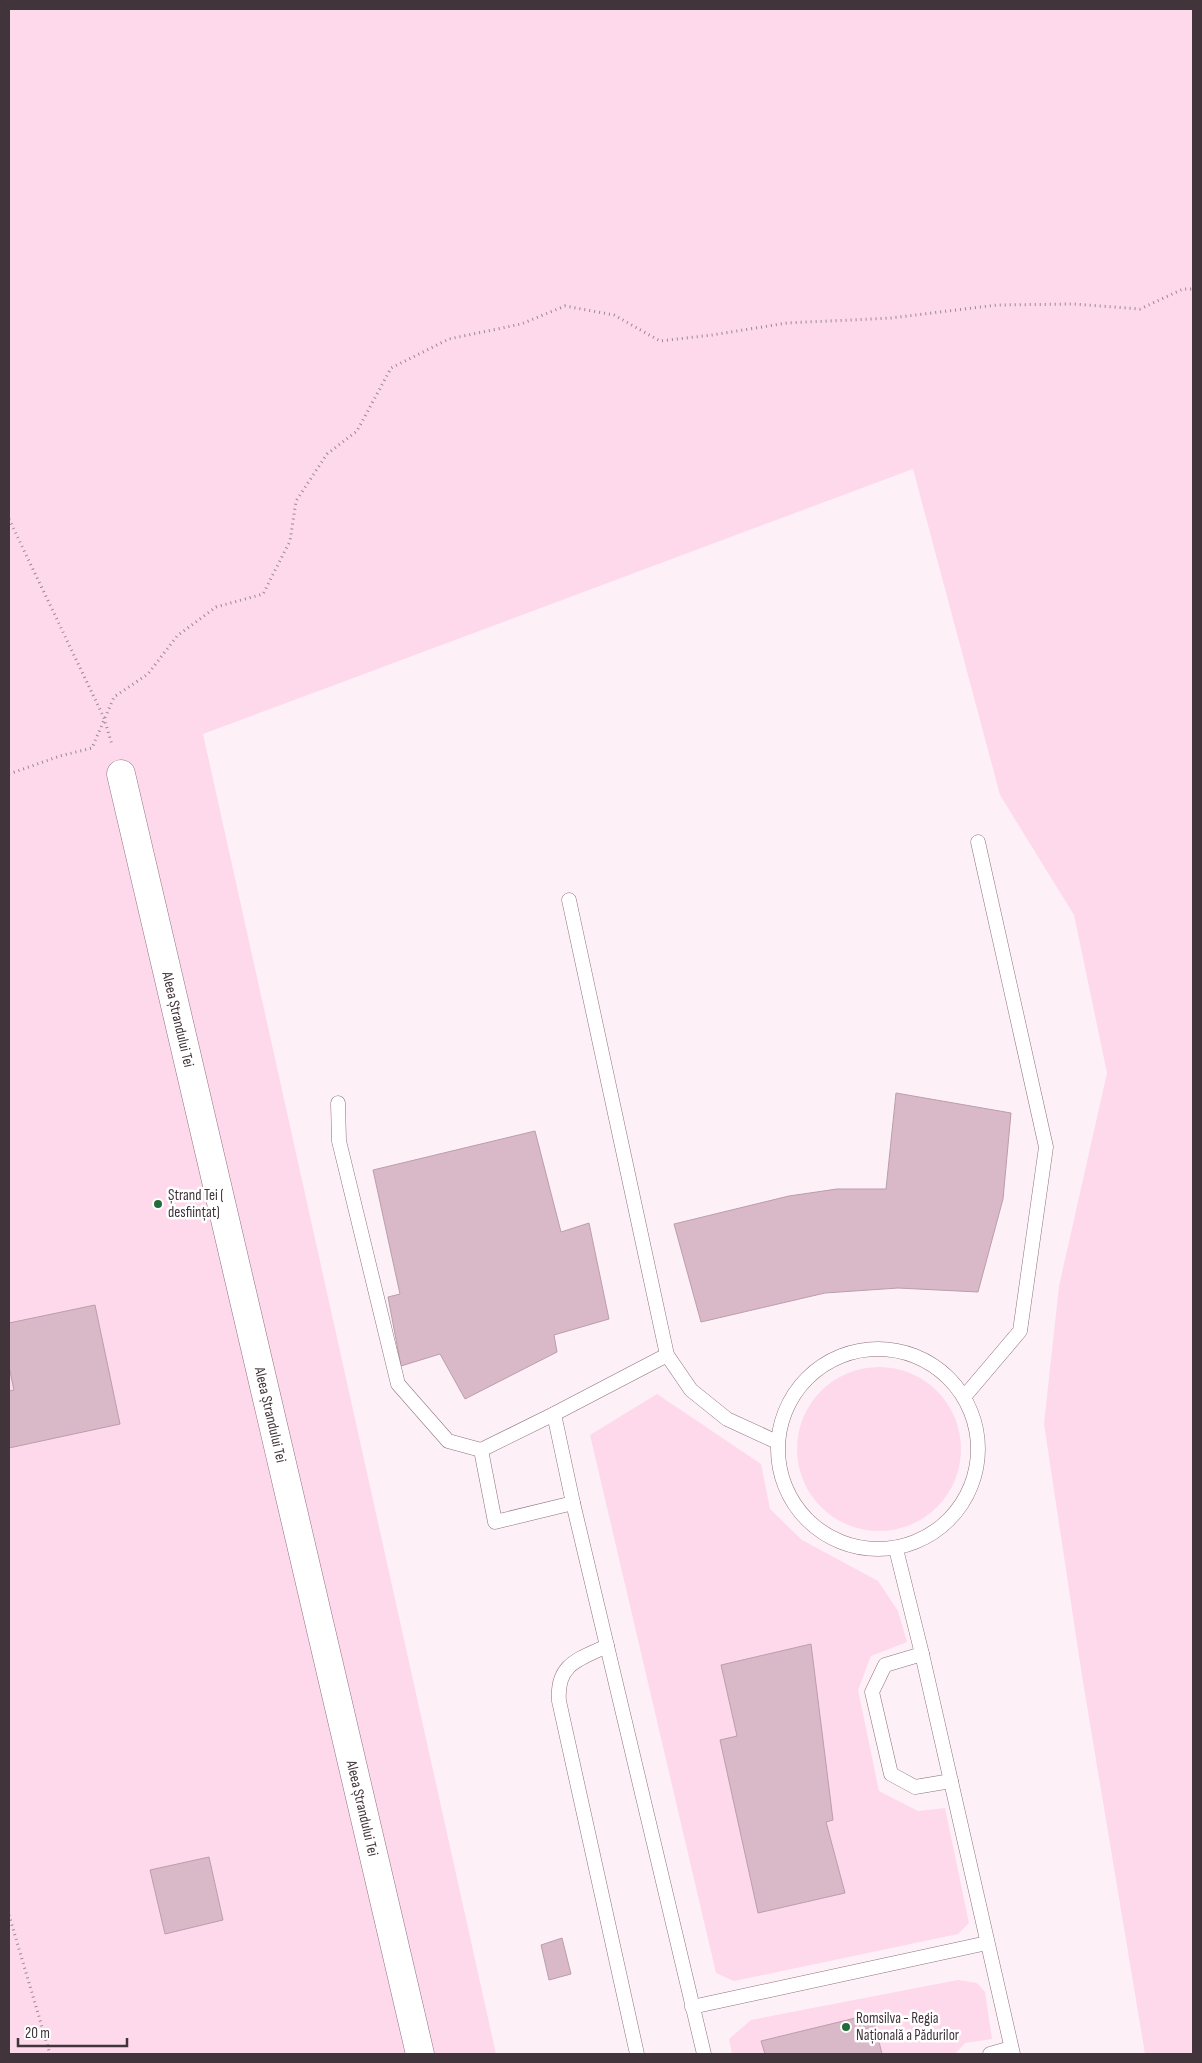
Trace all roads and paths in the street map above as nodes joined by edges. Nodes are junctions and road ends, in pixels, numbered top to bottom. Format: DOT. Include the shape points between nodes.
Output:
graph roads {
  1 [pos="1193,289"];
  2 [pos="9,518"];
  3 [pos="104,718"];
  4 [pos="9,774"];
  5 [pos="121,774"];
  6 [pos="978,842"];
  7 [pos="569,900"];
  8 [pos="338,1103"];
  9 [pos="667,1355"];
  10 [pos="964,1397"];
  11 [pos="554,1414"];
  12 [pos="777,1442"];
  13 [pos="481,1450"];
  14 [pos="573,1503"];
  15 [pos="896,1548"];
  16 [pos="607,1646"];
  17 [pos="922,1654"];
  18 [pos="951,1781"];
  19 [pos="9,1915"];
  20 [pos="987,1943"];
  21 [pos="692,2007"];
  22 [pos="1012,2051"];
  23 [pos="50,2054"];
  24 [pos="420,2054"];
  25 [pos="636,2054"];
  26 [pos="704,2054"];
  27 [pos="990,2054"];
  1 -- 3 [label="path" via="1182,289 1140,309 1074,304 997,305 892,318 787,323 660,341 614,315 565,306 521,324 449,339 391,368 357,431 327,454 296,501 290,541 263,594 216,608 177,636 148,674 114,697"];
  2 -- 3 [label="path"];
  3 -- 4 [label="path" via="92,748"];
  3 -- 5 [label="path"];
  5 -- 24 [label="street, Aleea Ștrandului Tei"];
  6 -- 10 [label="lane" via="1046,1147 1020,1331"];
  7 -- 9 [label="lane"];
  8 -- 13 [label="lane" via="339,1141 398,1384 448,1441"];
  9 -- 11 [label="lane"];
  9 -- 12 [label="lane" via="691,1390 727,1419"];
  10 -- 12 [label="lane" via="944,1373 917,1356 886,1348 854,1351 825,1363 801,1384 784,1411"];
  10 -- 15 [label="lane" via="977,1427 979,1460 970,1490 952,1518 927,1537"];
  11 -- 13 [label="lane"];
  11 -- 14 [label="lane"];
  12 -- 15 [label="lane" via="782,1479 791,1500 810,1524 836,1541 866,1549"];
  13 -- 14 [label="lane" via="495,1522"];
  14 -- 16 [label="lane"];
  15 -- 17 [label="lane"];
  16 -- 21 [label="lane"];
  16 -- 25 [label="lane" via="574,1661 562,1674 558,1686 559,1701"];
  17 -- 18 [label="lane"];
  17 -- 18 [label="lane" via="885,1665 872,1692 891,1774 914,1787"];
  18 -- 20 [label="lane"];
  19 -- 23 [label="path"];
  20 -- 21 [label="lane"];
  20 -- 22 [label="lane"];
  21 -- 26 [label="lane"];
  22 -- 27 [label="lane"];
}
